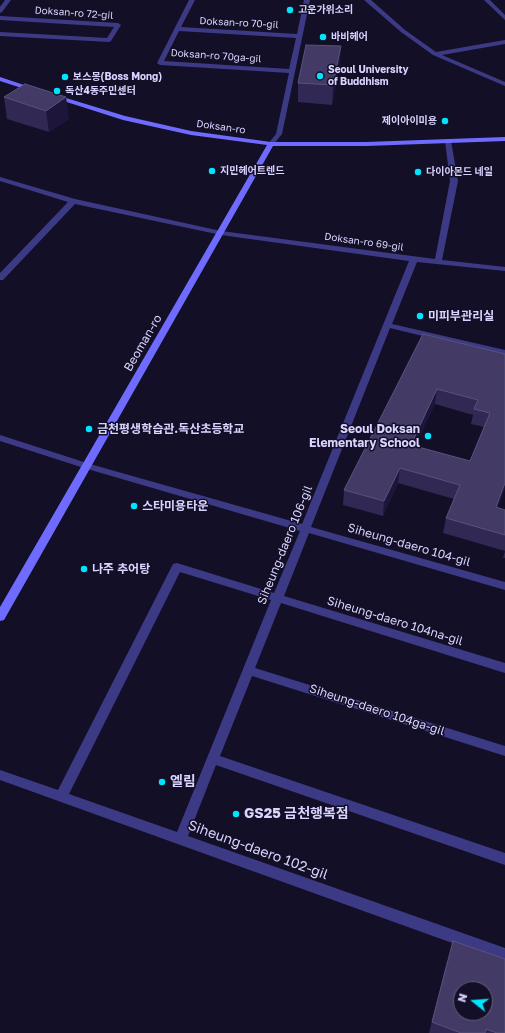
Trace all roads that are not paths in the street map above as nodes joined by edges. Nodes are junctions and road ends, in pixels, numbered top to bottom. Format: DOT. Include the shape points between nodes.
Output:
graph roads {
  1 [pos="192,0"];
  2 [pos="307,0"];
  3 [pos="367,0"];
  4 [pos="487,0"];
  5 [pos="5,2"];
  6 [pos="0,11"];
  7 [pos="0,18"];
  8 [pos="505,18"];
  9 [pos="177,29"];
  10 [pos="0,34"];
  11 [pos="299,36"];
  12 [pos="505,42"];
  13 [pos="435,54"];
  14 [pos="292,71"];
  15 [pos="0,79"];
  16 [pos="505,84"];
  17 [pos="505,139"];
  18 [pos="448,142"];
  19 [pos="271,144"];
  20 [pos="0,180"];
  21 [pos="73,201"];
  22 [pos="221,233"];
  23 [pos="414,259"];
  24 [pos="438,262"];
  25 [pos="505,269"];
  26 [pos="0,278"];
  27 [pos="387,325"];
  28 [pos="505,353"];
  29 [pos="0,438"];
  30 [pos="87,466"];
  31 [pos="305,529"];
  32 [pos="505,586"];
  33 [pos="277,598"];
  34 [pos="0,617"];
  35 [pos="505,668"];
  36 [pos="248,670"];
  37 [pos="505,751"];
  38 [pos="212,758"];
  39 [pos="0,775"];
  40 [pos="61,797"];
  41 [pos="180,840"];
  42 [pos="505,859"];
  43 [pos="505,955"];
  1 -- 9 [label="street, Doksan-ro 70ga-gil"];
  2 -- 11 [label="street"];
  3 -- 13 [label="street"];
  4 -- 8 [label="street"];
  5 -- 6 [label="street"];
  7 -- 10 [label="street, Doksan-ro 72-gil" via="118,25 109,40"];
  9 -- 11 [label="street, Doksan-ro 70-gil"];
  9 -- 14 [label="street, Doksan-ro 70ga-gil" via="160,63"];
  11 -- 14 [label="street"];
  12 -- 13 [label="street"];
  13 -- 16 [label="street"];
  14 -- 19 [label="street" via="279,134"];
  15 -- 19 [label="main road, Doksan-ro" via="123,118 191,133"];
  17 -- 18 [label="main road, Doksan-ro"];
  18 -- 19 [label="main road, Doksan-ro"];
  18 -- 24 [label="street" via="454,181"];
  19 -- 22 [label="main road, Beoman-ro"];
  20 -- 21 [label="street"];
  21 -- 22 [label="street"];
  21 -- 26 [label="street"];
  22 -- 23 [label="street, Doksan-ro 69-gil"];
  22 -- 30 [label="main road, Beoman-ro"];
  23 -- 24 [label="street, Doksan-ro 69-gil"];
  23 -- 27 [label="street, Siheung-daero 106-gil"];
  24 -- 25 [label="street, Doksan-ro 69-gil"];
  27 -- 28 [label="street"];
  27 -- 31 [label="street, Siheung-daero 106-gil"];
  29 -- 30 [label="street"];
  30 -- 31 [label="street"];
  30 -- 34 [label="main road, Beoman-ro"];
  31 -- 32 [label="street, Siheung-daero 104-gil"];
  31 -- 33 [label="street, Siheung-daero 106-gil"];
  33 -- 35 [label="street, Siheung-daero 104na-gil"];
  33 -- 36 [label="street, Siheung-daero 106-gil"];
  33 -- 40 [label="street, Siheung-daero 104na-gil" via="177,567"];
  36 -- 37 [label="street, Siheung-daero 104ga-gil"];
  36 -- 38 [label="street, Siheung-daero 106-gil"];
  38 -- 41 [label="street, Siheung-daero 106-gil"];
  38 -- 42 [label="street"];
  39 -- 40 [label="street, Siheung-daero 102-gil"];
  40 -- 41 [label="street, Siheung-daero 102-gil"];
  41 -- 43 [label="street, Siheung-daero 102-gil"];
}
